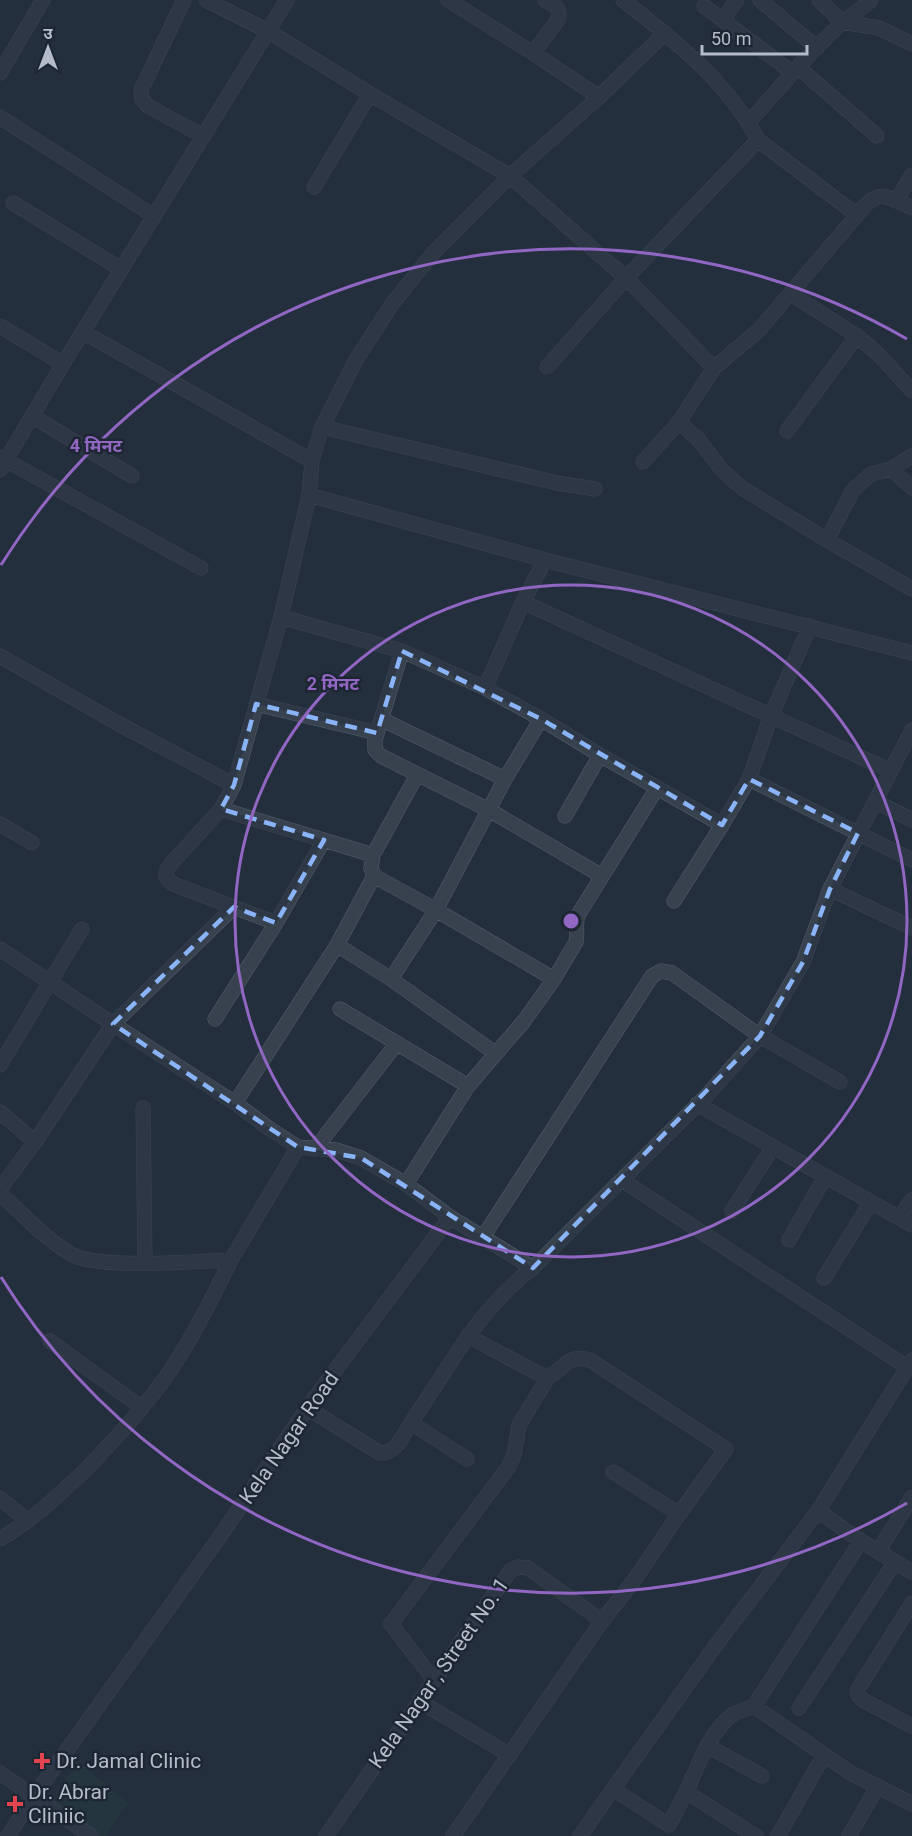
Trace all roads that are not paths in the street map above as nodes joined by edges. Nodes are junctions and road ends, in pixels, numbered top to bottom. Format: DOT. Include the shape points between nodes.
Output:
graph roads {
  1 [pos="43,0"];
  2 [pos="184,0"];
  3 [pos="206,0"];
  4 [pos="287,0"];
  5 [pos="448,0"];
  6 [pos="545,0"];
  7 [pos="622,0"];
  8 [pos="737,0"];
  9 [pos="760,0"];
  10 [pos="819,0"];
  11 [pos="871,0"];
  12 [pos="704,6"];
  13 [pos="722,20"];
  14 [pos="842,22"];
  15 [pos="268,31"];
  16 [pos="665,33"];
  17 [pos="912,44"];
  18 [pos="817,48"];
  19 [pos="533,52"];
  20 [pos="795,70"];
  21 [pos="0,73"];
  22 [pos="370,94"];
  23 [pos="599,97"];
  24 [pos="0,117"];
  25 [pos="749,122"];
  26 [pos="203,136"];
  27 [pos="877,136"];
  28 [pos="758,140"];
  29 [pos="912,175"];
  30 [pos="510,176"];
  31 [pos="314,187"];
  32 [pos="896,201"];
  33 [pos="14,203"];
  34 [pos="912,208"];
  35 [pos="857,215"];
  36 [pos="154,216"];
  37 [pos="121,269"];
  38 [pos="627,278"];
  39 [pos="791,294"];
  40 [pos="0,326"];
  41 [pos="83,332"];
  42 [pos="856,336"];
  43 [pos="63,364"];
  44 [pos="547,367"];
  45 [pos="714,368"];
  46 [pos="912,391"];
  47 [pos="32,416"];
  48 [pos="679,422"];
  49 [pos="322,427"];
  50 [pos="787,431"];
  51 [pos="912,456"];
  52 [pos="312,461"];
  53 [pos="2,462"];
  54 [pos="643,462"];
  55 [pos="891,469"];
  56 [pos="132,476"];
  57 [pos="912,488"];
  58 [pos="595,489"];
  59 [pos="309,495"];
  60 [pos="826,540"];
  61 [pos="545,560"];
  62 [pos="201,568"];
  63 [pos="912,589"];
  64 [pos="523,602"];
  65 [pos="280,617"];
  66 [pos="810,626"];
  67 [pos="402,651"];
  68 [pos="912,653"];
  69 [pos="0,656"];
  70 [pos="485,688"];
  71 [pos="256,704"];
  72 [pos="771,716"];
  73 [pos="381,719"];
  74 [pos="541,719"];
  75 [pos="912,729"];
  76 [pos="377,733"];
  77 [pos="908,747"];
  78 [pos="600,755"];
  79 [pos="891,771"];
  80 [pos="417,775"];
  81 [pos="505,779"];
  82 [pos="749,779"];
  83 [pos="234,785"];
  84 [pos="657,788"];
  85 [pos="875,801"];
  86 [pos="221,809"];
  87 [pos="489,810"];
  88 [pos="565,816"];
  89 [pos="912,820"];
  90 [pos="0,824"];
  91 [pos="722,825"];
  92 [pos="858,833"];
  93 [pos="324,840"];
  94 [pos="32,843"];
  95 [pos="373,855"];
  96 [pos="912,860"];
  97 [pos="374,876"];
  98 [pos="602,876"];
  99 [pos="830,889"];
  100 [pos="674,901"];
  101 [pos="234,907"];
  102 [pos="436,910"];
  103 [pos="276,923"];
  104 [pos="912,928"];
  105 [pos="82,929"];
  106 [pos="337,945"];
  107 [pos="0,949"];
  108 [pos="391,979"];
  109 [pos="554,979"];
  110 [pos="49,982"];
  111 [pos="340,1010"];
  112 [pos="215,1019"];
  113 [pos="113,1024"];
  114 [pos="760,1036"];
  115 [pos="398,1043"];
  116 [pos="495,1053"];
  117 [pos="0,1065"];
  118 [pos="840,1082"];
  119 [pos="468,1086"];
  120 [pos="235,1103"];
  121 [pos="697,1104"];
  122 [pos="143,1108"];
  123 [pos="0,1112"];
  124 [pos="35,1142"];
  125 [pos="298,1147"];
  126 [pos="773,1147"];
  127 [pos="315,1149"];
  128 [pos="825,1176"];
  129 [pos="622,1180"];
  130 [pos="406,1184"];
  131 [pos="0,1189"];
  132 [pos="0,1194"];
  133 [pos="912,1200"];
  134 [pos="871,1202"];
  135 [pos="732,1211"];
  136 [pos="450,1217"];
  137 [pos="899,1218"];
  138 [pos="912,1226"];
  139 [pos="483,1237"];
  140 [pos="789,1240"];
  141 [pos="231,1260"];
  142 [pos="145,1262"];
  143 [pos="533,1268"];
  144 [pos="824,1278"];
  145 [pos="468,1336"];
  146 [pos="50,1341"];
  147 [pos="909,1363"];
  148 [pos="549,1376"];
  149 [pos="142,1408"];
  150 [pos="307,1408"];
  151 [pos="411,1423"];
  152 [pos="467,1459"];
  153 [pos="613,1472"];
  154 [pos="912,1497"];
  155 [pos="0,1498"];
  156 [pos="818,1511"];
  157 [pos="679,1514"];
  158 [pos="28,1521"];
  159 [pos="0,1539"];
  160 [pos="861,1541"];
  161 [pos="879,1550"];
  162 [pos="895,1562"];
  163 [pos="912,1572"];
  164 [pos="912,1603"];
  165 [pos="602,1621"];
  166 [pos="434,1680"];
  167 [pos="419,1701"];
  168 [pos="754,1706"];
  169 [pos="799,1708"];
  170 [pos="912,1726"];
  171 [pos="708,1746"];
  172 [pos="510,1755"];
  173 [pos="824,1755"];
  174 [pos="0,1773"];
  175 [pos="762,1776"];
  176 [pos="878,1786"];
  177 [pos="613,1789"];
  178 [pos="686,1792"];
  179 [pos="34,1796"];
  180 [pos="912,1804"];
  181 [pos="666,1830"];
  182 [pos="8,1836"];
  183 [pos="91,1836"];
  184 [pos="326,1836"];
  185 [pos="453,1836"];
  186 [pos="579,1836"];
  187 [pos="756,1836"];
  188 [pos="778,1836"];
  189 [pos="849,1836"];
  1 -- 21 [label="street"];
  2 -- 26 [label="street" via="141,90 142,99"];
  3 -- 15 [label="street"];
  4 -- 15 [label="street"];
  5 -- 19 [label="street"];
  6 -- 19 [label="street" via="557,7 559,18"];
  7 -- 16 [label="street"];
  8 -- 13 [label="street"];
  9 -- 18 [label="street"];
  10 -- 14 [label="street"];
  11 -- 14 [label="street"];
  12 -- 13 [label="street"];
  13 -- 20 [label="street"];
  14 -- 17 [label="street" via="879,28"];
  14 -- 18 [label="street"];
  15 -- 22 [label="street"];
  15 -- 26 [label="street"];
  16 -- 23 [label="street"];
  16 -- 25 [label="street" via="711,76"];
  18 -- 20 [label="street"];
  19 -- 23 [label="street"];
  20 -- 25 [label="street"];
  20 -- 27 [label="street"];
  22 -- 30 [label="street"];
  22 -- 31 [label="street"];
  23 -- 30 [label="street"];
  24 -- 36 [label="street"];
  25 -- 28 [label="street"];
  26 -- 36 [label="street"];
  28 -- 35 [label="street"];
  28 -- 38 [label="street"];
  29 -- 32 [label="street"];
  30 -- 38 [label="street"];
  30 -- 49 [label="street" via="434,252 392,304 356,360"];
  32 -- 34 [label="street"];
  32 -- 35 [label="street" via="875,196"];
  33 -- 37 [label="street"];
  35 -- 39 [label="street"];
  36 -- 37 [label="street"];
  37 -- 41 [label="street"];
  38 -- 44 [label="street"];
  38 -- 45 [label="street"];
  39 -- 42 [label="street"];
  39 -- 45 [label="street" via="759,330"];
  40 -- 43 [label="street"];
  41 -- 43 [label="street"];
  41 -- 52 [label="street"];
  42 -- 46 [label="street"];
  42 -- 50 [label="street"];
  43 -- 47 [label="street"];
  45 -- 48 [label="street"];
  47 -- 53 [label="street"];
  47 -- 56 [label="street"];
  48 -- 54 [label="street"];
  48 -- 60 [label="street" via="742,488"];
  49 -- 52 [label="street"];
  49 -- 58 [label="street"];
  51 -- 55 [label="street"];
  52 -- 59 [label="street"];
  53 -- 62 [label="street"];
  55 -- 57 [label="street"];
  55 -- 60 [label="street" via="871,474 853,490"];
  59 -- 61 [label="street"];
  59 -- 65 [label="street"];
  60 -- 63 [label="street"];
  61 -- 64 [label="street"];
  61 -- 66 [label="street"];
  64 -- 70 [label="street"];
  64 -- 72 [label="street"];
  65 -- 67 [label="street"];
  65 -- 71 [label="street"];
  66 -- 68 [label="street"];
  66 -- 72 [label="street"];
  67 -- 70 [label="street"];
  67 -- 73 [label="street"];
  69 -- 83 [label="street"];
  70 -- 74 [label="street"];
  71 -- 76 [label="street"];
  71 -- 83 [label="street"];
  72 -- 79 [label="street"];
  72 -- 82 [label="street"];
  73 -- 76 [label="street"];
  73 -- 81 [label="street"];
  74 -- 78 [label="street"];
  74 -- 81 [label="street"];
  75 -- 77 [label="street"];
  76 -- 80 [label="street" via="375,750"];
  77 -- 79 [label="street"];
  78 -- 84 [label="street"];
  78 -- 88 [label="street"];
  79 -- 85 [label="street"];
  80 -- 87 [label="street"];
  80 -- 95 [label="street"];
  81 -- 87 [label="street"];
  82 -- 91 [label="street"];
  82 -- 92 [label="street"];
  83 -- 86 [label="street"];
  84 -- 91 [label="street"];
  84 -- 98 [label="street"];
  85 -- 89 [label="street"];
  85 -- 92 [label="street"];
  86 -- 93 [label="street"];
  86 -- 101 [label="street" via="169,866 166,877 173,884"];
  87 -- 98 [label="street"];
  87 -- 102 [label="street"];
  90 -- 94 [label="street"];
  91 -- 100 [label="street"];
  92 -- 96 [label="street"];
  92 -- 99 [label="street"];
  93 -- 95 [label="street"];
  93 -- 103 [label="street"];
  95 -- 97 [label="street"];
  97 -- 102 [label="street"];
  97 -- 106 [label="street"];
  98 -- 109 [label="street" via="578,915 576,942"];
  99 -- 104 [label="street"];
  99 -- 114 [label="street" via="803,962"];
  101 -- 103 [label="street"];
  101 -- 113 [label="street"];
  102 -- 108 [label="street"];
  102 -- 109 [label="street"];
  103 -- 112 [label="street"];
  105 -- 110 [label="street"];
  106 -- 108 [label="street"];
  106 -- 120 [label="street"];
  107 -- 110 [label="street"];
  108 -- 116 [label="street"];
  109 -- 116 [label="street"];
  110 -- 113 [label="street"];
  110 -- 117 [label="street"];
  111 -- 115 [label="street"];
  113 -- 120 [label="street"];
  113 -- 124 [label="street"];
  114 -- 118 [label="street"];
  114 -- 121 [label="street"];
  114 -- 139 [label="street" via="672,973 661,971 652,976"];
  115 -- 119 [label="street"];
  115 -- 127 [label="street"];
  116 -- 119 [label="street"];
  119 -- 130 [label="street"];
  120 -- 125 [label="street"];
  121 -- 126 [label="street"];
  121 -- 129 [label="street"];
  122 -- 142 [label="street"];
  123 -- 124 [label="street"];
  124 -- 131 [label="street"];
  125 -- 127 [label="street"];
  125 -- 141 [label="street"];
  126 -- 128 [label="street"];
  126 -- 135 [label="street"];
  127 -- 130 [label="street" via="336,1150 361,1158"];
  128 -- 134 [label="street"];
  128 -- 140 [label="street"];
  129 -- 143 [label="street"];
  129 -- 147 [label="street"];
  130 -- 136 [label="street"];
  132 -- 142 [label="street" via="73,1255 97,1262"];
  133 -- 137 [label="street"];
  134 -- 137 [label="street"];
  134 -- 144 [label="street"];
  136 -- 139 [label="street"];
  136 -- 150 [label="street, Kela Nagar Road"];
  137 -- 138 [label="street"];
  139 -- 143 [label="street"];
  141 -- 142 [label="street"];
  141 -- 149 [label="street" via="200,1323"];
  143 -- 145 [label="street" via="517,1280"];
  145 -- 148 [label="street"];
  145 -- 151 [label="street"];
  146 -- 149 [label="street"];
  147 -- 156 [label="street"];
  148 -- 157 [label="street" via="571,1358 590,1360 726,1449"];
  148 -- 166 [label="street" via="519,1425 509,1466 391,1624"];
  149 -- 158 [label="street" via="104,1451"];
  150 -- 151 [label="street" via="380,1453 393,1450"];
  150 -- 179 [label="street, Kela Nagar Road"];
  151 -- 152 [label="street"];
  153 -- 157 [label="street"];
  154 -- 161 [label="street"];
  155 -- 158 [label="street"];
  156 -- 160 [label="street"];
  156 -- 177 [label="street"];
  157 -- 165 [label="street"];
  158 -- 159 [label="street"];
  160 -- 161 [label="street"];
  160 -- 168 [label="street"];
  161 -- 162 [label="street"];
  162 -- 163 [label="street"];
  162 -- 169 [label="street"];
  164 -- 170 [label="street" via="858,1689 862,1700"];
  165 -- 166 [label="street, Kela Nagar , Street No. 1" via="528,1568 518,1567 510,1571"];
  165 -- 172 [label="street"];
  166 -- 167 [label="street, Kela Nagar , Street No. 1"];
  167 -- 172 [label="street"];
  167 -- 184 [label="street, Kela Nagar , Street No. 1"];
  168 -- 171 [label="street" via="733,1714"];
  168 -- 173 [label="street"];
  171 -- 175 [label="street"];
  171 -- 178 [label="street"];
  172 -- 185 [label="street"];
  173 -- 176 [label="street"];
  173 -- 188 [label="street"];
  174 -- 179 [label="street"];
  176 -- 180 [label="street"];
  176 -- 189 [label="street"];
  177 -- 181 [label="street"];
  177 -- 186 [label="street"];
  178 -- 181 [label="street"];
  178 -- 187 [label="street"];
  179 -- 182 [label="street, Kela Nagar Road"];
  179 -- 183 [label="street"];
}
